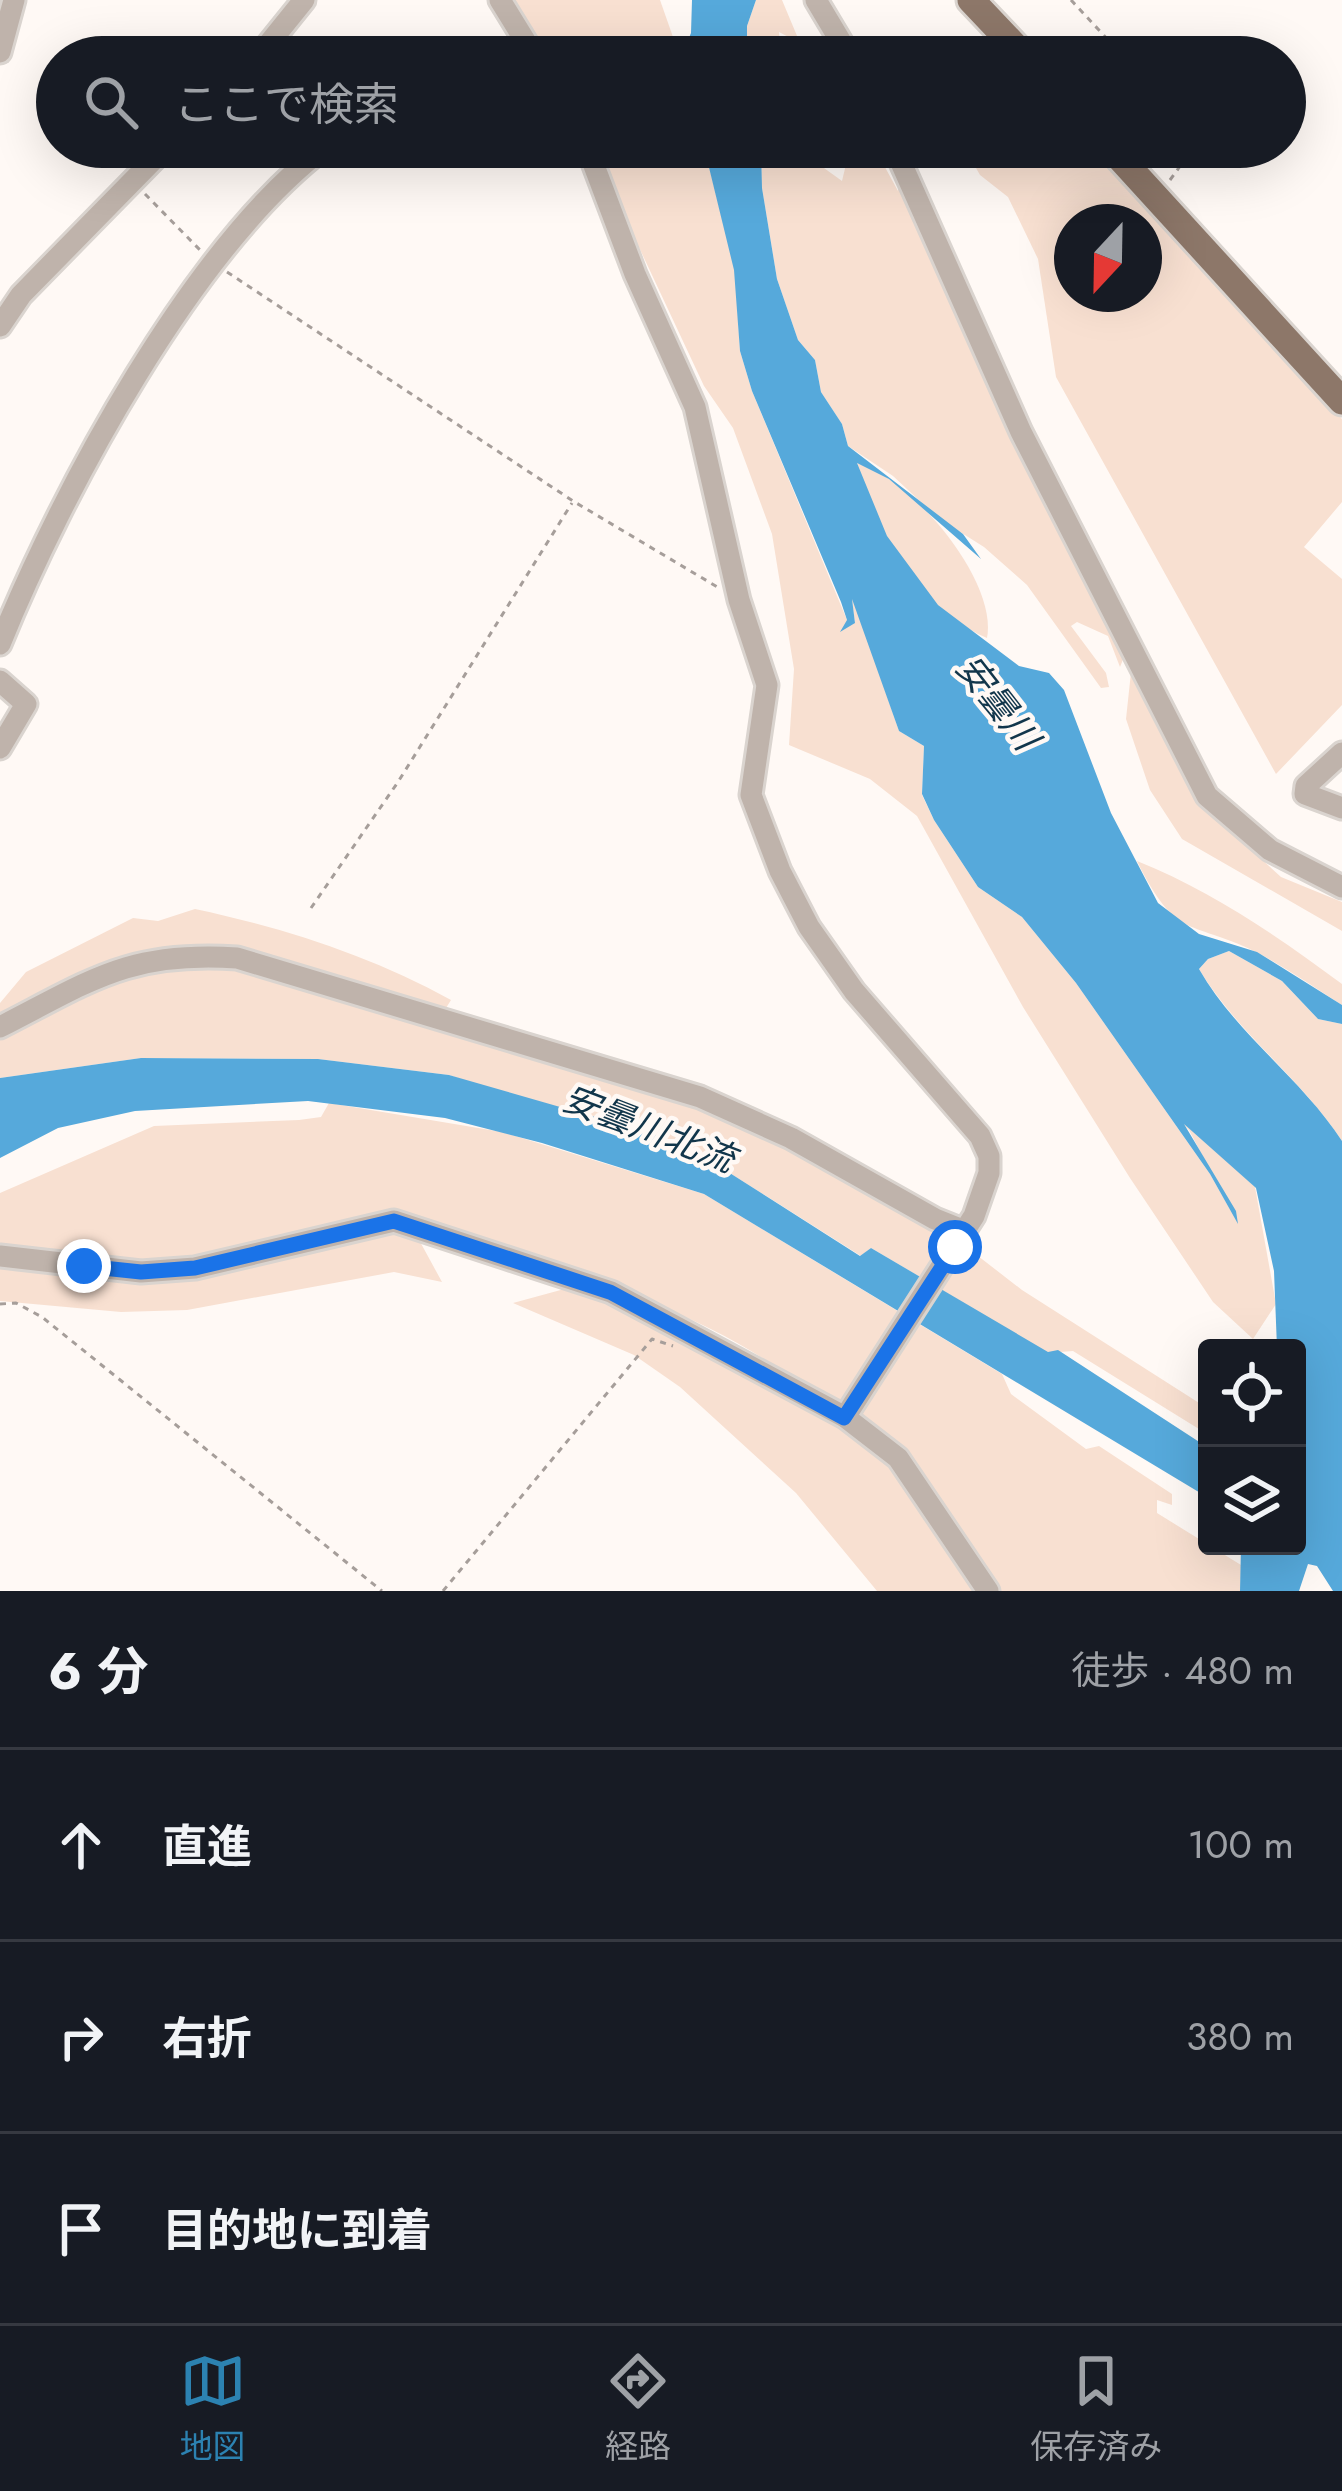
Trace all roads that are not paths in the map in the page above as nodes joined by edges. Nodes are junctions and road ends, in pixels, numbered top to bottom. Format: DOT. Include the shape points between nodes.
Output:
graph roads {
  1 [pos="14,0"];
  2 [pos="304,0"];
  3 [pos="500,0"];
  4 [pos="817,0"];
  5 [pos="984,4"];
  6 [pos="275,36"];
  7 [pos="522,36"];
  8 [pos="838,36"];
  9 [pos="1009,36"];
  10 [pos="0,52"];
  11 [pos="143,168"];
  12 [pos="305,168"];
  13 [pos="595,168"];
  14 [pos="903,168"];
  15 [pos="1130,168"];
  16 [pos="0,326"];
  17 [pos="1342,401"];
  18 [pos="0,644"];
  19 [pos="0,681"];
  20 [pos="0,748"];
  21 [pos="1342,753"];
  22 [pos="1342,808"];
  23 [pos="1342,887"];
  24 [pos="0,1027"];
  25 [pos="960,1239"];
  26 [pos="0,1256"];
  27 [pos="848,1412"];
  28 [pos="988,1591"];
  1 -- 10 [label="street"];
  2 -- 6 [label="street"];
  3 -- 7 [label="street"];
  4 -- 8 [label="street"];
  5 -- 9 [label="main road"];
  11 -- 16 [label="street"];
  12 -- 18 [label="street" via="205,270 76,481"];
  13 -- 25 [label="street" via="694,407 767,685 751,795 809,927 980,1136 989,1173"];
  14 -- 23 [label="street" via="1021,432 1207,796 1270,850"];
  15 -- 17 [label="main road"];
  19 -- 20 [label="street" via="26,704"];
  21 -- 22 [label="street" via="1305,794"];
  24 -- 25 [label="street" via="111,968 178,954 237,958 700,1097 771,1128"];
  25 -- 27 [label="street"];
  26 -- 27 [label="street" via="141,1272 195,1268 394,1221 610,1292"];
  27 -- 28 [label="street" via="898,1458"];
}
